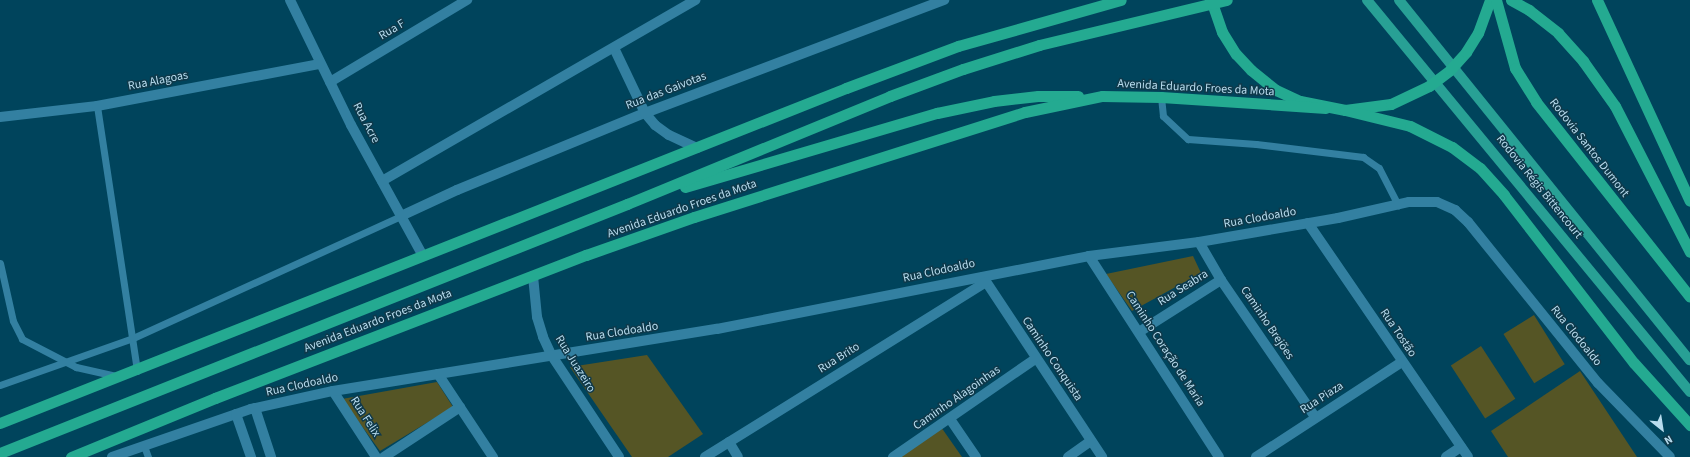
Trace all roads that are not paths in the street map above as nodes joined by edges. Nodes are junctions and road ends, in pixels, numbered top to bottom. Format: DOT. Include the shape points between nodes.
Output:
graph roads {
  1 [pos="290,0"];
  2 [pos="467,0"];
  3 [pos="696,0"];
  4 [pos="944,0"];
  5 [pos="1121,0"];
  6 [pos="1211,0"];
  7 [pos="1227,0"];
  8 [pos="1368,0"];
  9 [pos="1399,0"];
  10 [pos="1490,0"];
  11 [pos="1496,0"];
  12 [pos="1511,0"];
  13 [pos="1597,0"];
  14 [pos="614,48"];
  15 [pos="320,64"];
  16 [pos="330,82"];
  17 [pos="1102,96"];
  18 [pos="1161,97"];
  19 [pos="97,106"];
  20 [pos="1326,108"];
  21 [pos="1345,110"];
  22 [pos="645,113"];
  23 [pos="0,117"];
  24 [pos="696,148"];
  25 [pos="382,181"];
  26 [pos="1690,201"];
  27 [pos="627,204"];
  28 [pos="1398,205"];
  29 [pos="401,216"];
  30 [pos="1308,223"];
  31 [pos="1199,242"];
  32 [pos="1690,252"];
  33 [pos="423,256"];
  34 [pos="1089,256"];
  35 [pos="0,263"];
  36 [pos="533,276"];
  37 [pos="984,279"];
  38 [pos="1221,280"];
  39 [pos="1690,297"];
  40 [pos="1139,332"];
  41 [pos="133,338"];
  42 [pos="552,356"];
  43 [pos="1035,359"];
  44 [pos="1690,360"];
  45 [pos="64,362"];
  46 [pos="1402,362"];
  47 [pos="137,371"];
  48 [pos="438,374"];
  49 [pos="122,377"];
  50 [pos="0,384"];
  51 [pos="333,391"];
  52 [pos="1690,392"];
  53 [pos="460,407"];
  54 [pos="255,408"];
  55 [pos="236,414"];
  56 [pos="1315,417"];
  57 [pos="950,418"];
  58 [pos="0,423"];
  59 [pos="1690,425"];
  60 [pos="1091,441"];
  61 [pos="729,442"];
  62 [pos="144,446"];
  63 [pos="1461,447"];
  64 [pos="0,453"];
  65 [pos="72,457"];
  66 [pos="112,457"];
  67 [pos="148,457"];
  68 [pos="251,457"];
  69 [pos="271,457"];
  70 [pos="376,457"];
  71 [pos="384,457"];
  72 [pos="493,457"];
  73 [pos="619,457"];
  74 [pos="705,457"];
  75 [pos="738,457"];
  76 [pos="893,457"];
  77 [pos="976,457"];
  78 [pos="1068,457"];
  79 [pos="1102,457"];
  80 [pos="1218,457"];
  81 [pos="1256,457"];
  82 [pos="1446,457"];
  83 [pos="1468,457"];
  84 [pos="1670,457"];
  1 -- 15 [label="street, Rua Acre"];
  2 -- 16 [label="street, Rua F"];
  3 -- 14 [label="street"];
  4 -- 22 [label="street, Rua das Gaivotas"];
  5 -- 24 [label="highway" via="958,46"];
  6 -- 20 [label="highway, Avenida Eduardo Froes da Mota" via="1222,32 1236,54 1251,70 1276,90 1300,101"];
  7 -- 27 [label="highway" via="1039,45 963,69 890,96"];
  8 -- 52 [label="main road, Rodovia Régis Bittencourt"];
  9 -- 44 [label="main road, Rodovia Régis Bittencourt"];
  10 -- 21 [label="highway, Avenida Eduardo Froes da Mota" via="1488,12 1470,46 1450,70 1429,86 1402,100 1368,109"];
  11 -- 39 [label="highway, Rodovia Santos Dumont" via="1515,68 1536,102"];
  12 -- 32 [label="highway" via="1544,22 1583,61 1614,106"];
  13 -- 26 [label="highway"];
  14 -- 22 [label="street"];
  14 -- 25 [label="street"];
  15 -- 16 [label="street, Rua Acre"];
  15 -- 19 [label="street, Rua Alagoas"];
  16 -- 25 [label="street, Rua Acre"];
  17 -- 18 [label="highway, Avenida Eduardo Froes da Mota"];
  17 -- 27 [label="highway" via="1023,98 994,101 937,113"];
  17 -- 36 [label="highway, Avenida Eduardo Froes da Mota" via="1025,112 939,138 694,217"];
  18 -- 20 [label="highway, Avenida Eduardo Froes da Mota"];
  18 -- 28 [label="lane" via="1163,116 1188,139 1363,157 1380,168"];
  19 -- 23 [label="street, Rua Alagoas"];
  19 -- 41 [label="lane"];
  20 -- 21 [label="highway, Avenida Eduardo Froes da Mota"];
  21 -- 59 [label="highway" via="1410,126 1452,148 1480,168 1634,363"];
  22 -- 24 [label="street" via="661,130"];
  22 -- 29 [label="street, Rua das Gaivotas" via="457,190"];
  24 -- 33 [label="highway"];
  25 -- 29 [label="street, Rua Acre"];
  27 -- 64 [label="highway, Avenida Eduardo Froes da Mota"];
  28 -- 30 [label="street, Rua Clodoaldo"];
  28 -- 84 [label="street, Rua Clodoaldo" via="1437,202 1455,210 1468,222 1598,383"];
  29 -- 33 [label="street, Rua Acre"];
  29 -- 41 [label="lane"];
  30 -- 31 [label="street, Rua Clodoaldo"];
  30 -- 46 [label="street, Rua Tostão"];
  31 -- 34 [label="street, Rua Clodoaldo"];
  31 -- 38 [label="street, Caminho Brejões"];
  33 -- 47 [label="highway"];
  34 -- 37 [label="street, Rua Clodoaldo"];
  34 -- 40 [label="street, Caminho Coração de Maria"];
  35 -- 45 [label="lane" via="17,332 31,346"];
  36 -- 42 [label="street, Rua Juazeiro" via="537,317"];
  36 -- 65 [label="highway, Avenida Eduardo Froes da Mota" via="215,398"];
  37 -- 42 [label="street, Rua Clodoaldo" via="718,329"];
  37 -- 43 [label="street, Caminho Conquista"];
  37 -- 61 [label="street, Rua Brito"];
  38 -- 40 [label="street, Rua Seabra"];
  38 -- 56 [label="street, Caminho Brejões"];
  40 -- 80 [label="street, Caminho Coração de Maria"];
  41 -- 45 [label="lane"];
  41 -- 47 [label="lane"];
  42 -- 48 [label="street, Rua Clodoaldo"];
  42 -- 73 [label="street, Rua Juazeiro"];
  43 -- 57 [label="street, Caminho Alagoinhas"];
  43 -- 60 [label="street, Caminho Conquista"];
  45 -- 49 [label="lane" via="97,373"];
  45 -- 50 [label="lane"];
  46 -- 56 [label="street, Rua Piaza"];
  46 -- 63 [label="street, Rua Tostão"];
  47 -- 49 [label="highway"];
  48 -- 51 [label="street, Rua Clodoaldo"];
  48 -- 53 [label="street"];
  49 -- 58 [label="highway"];
  51 -- 54 [label="street, Rua Clodoaldo"];
  51 -- 70 [label="street, Rua Felix"];
  53 -- 71 [label="street"];
  53 -- 72 [label="street"];
  54 -- 55 [label="street, Rua Clodoaldo"];
  54 -- 69 [label="street"];
  55 -- 62 [label="street, Rua Clodoaldo"];
  55 -- 68 [label="street"];
  56 -- 81 [label="street, Rua Piaza"];
  57 -- 76 [label="street, Caminho Alagoinhas"];
  57 -- 77 [label="street"];
  60 -- 78 [label="street"];
  60 -- 79 [label="street, Caminho Conquista"];
  61 -- 74 [label="street, Rua Brito"];
  61 -- 75 [label="street"];
  62 -- 66 [label="street, Rua Clodoaldo"];
  62 -- 67 [label="lane"];
  63 -- 82 [label="street"];
  63 -- 83 [label="street, Rua Tostão"];
}
